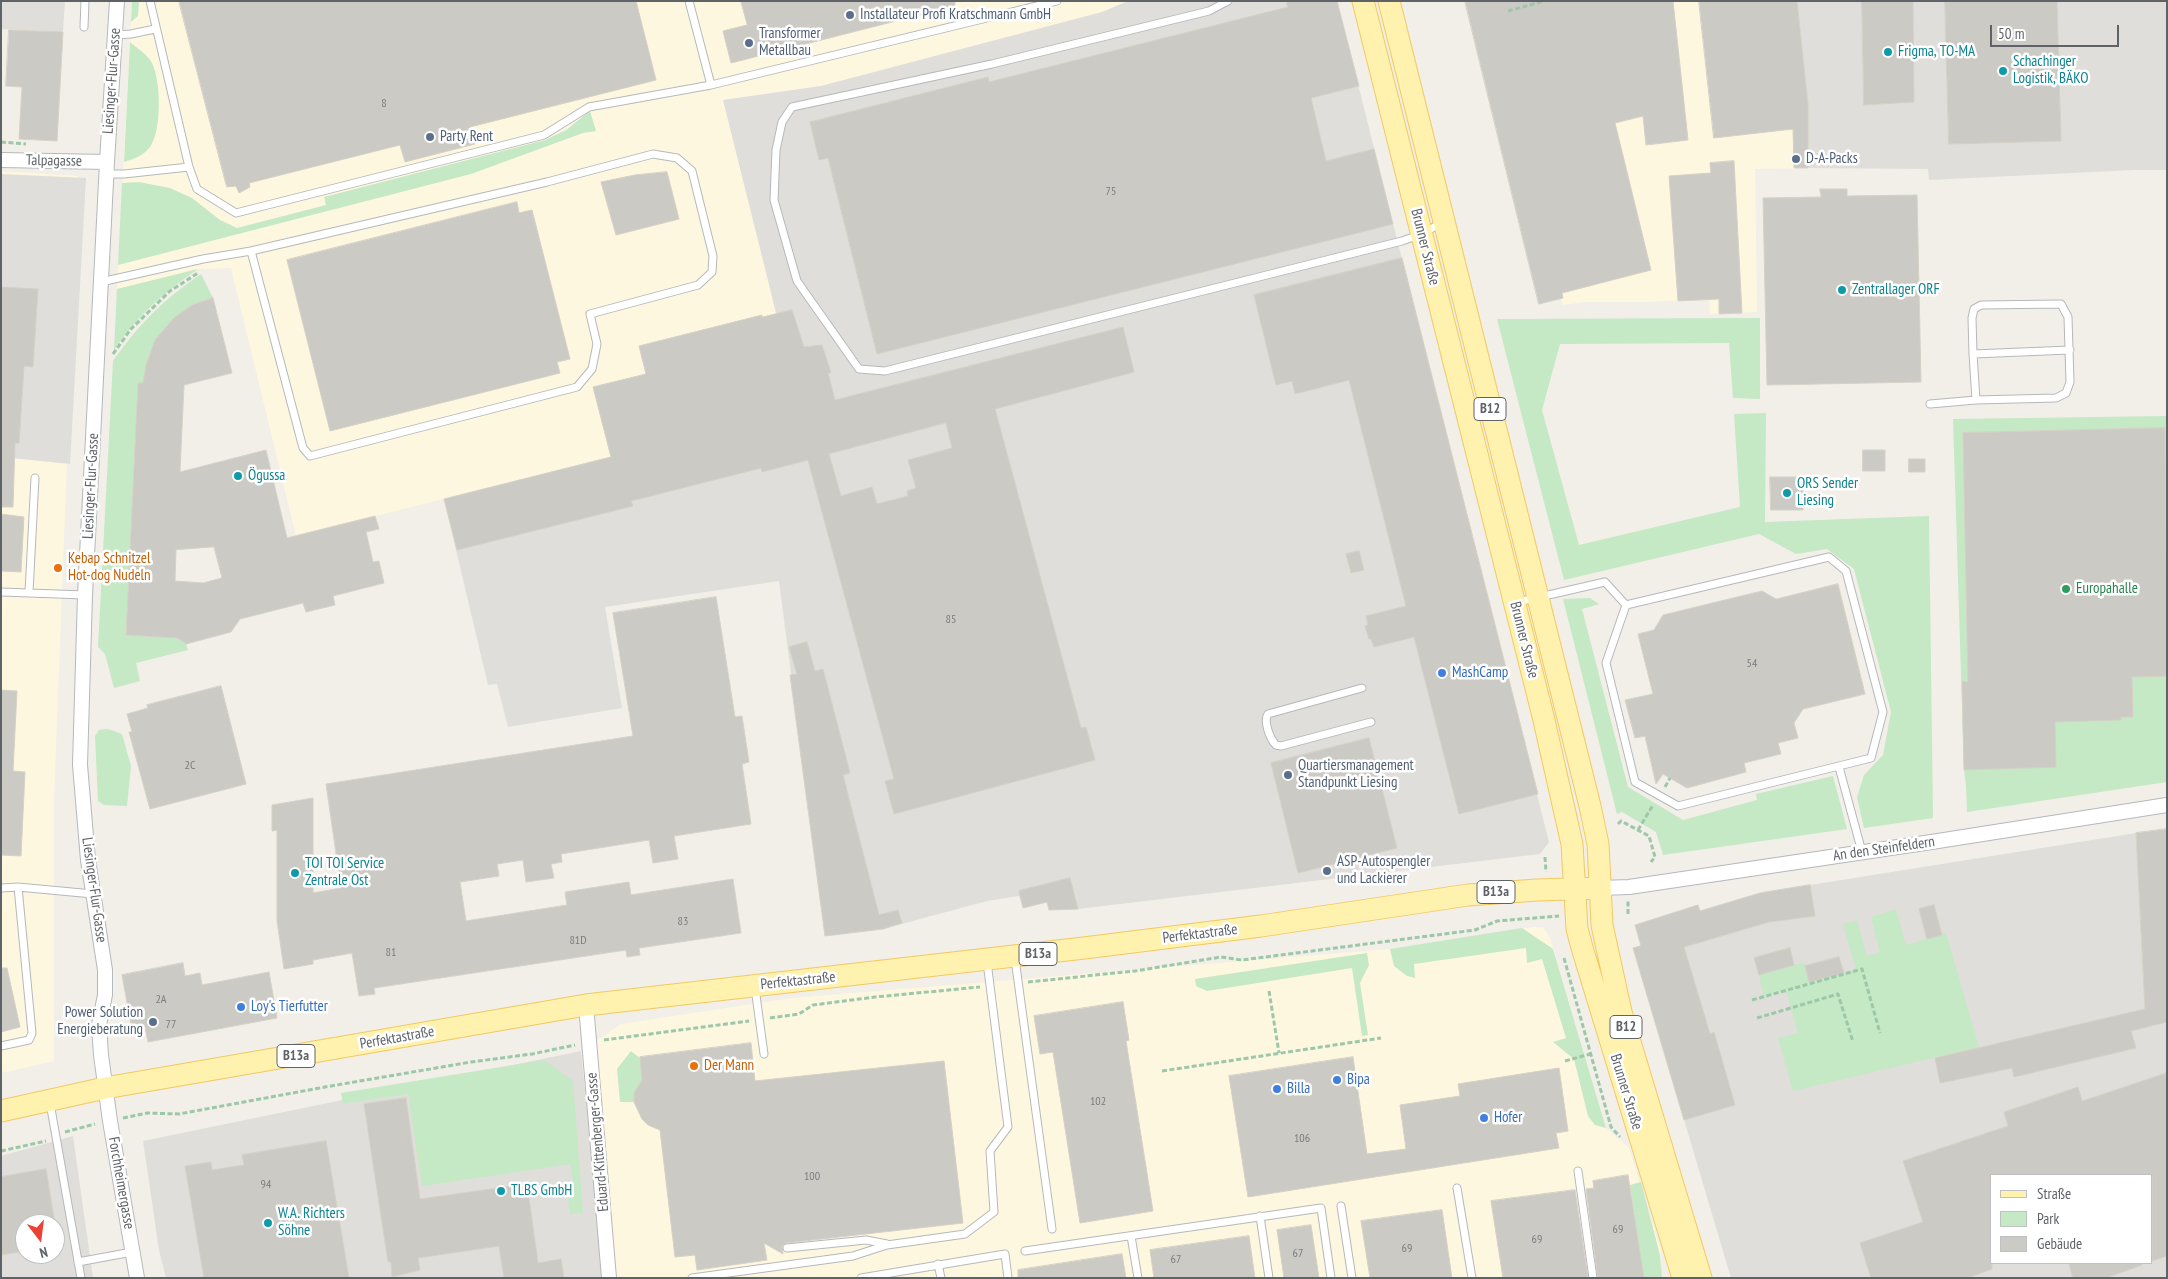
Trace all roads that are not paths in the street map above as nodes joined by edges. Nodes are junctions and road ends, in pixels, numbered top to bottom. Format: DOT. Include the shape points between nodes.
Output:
graph roads {
  1 [pos="85,1"];
  2 [pos="117,1"];
  3 [pos="150,1"];
  4 [pos="689,1"];
  5 [pos="1057,1"];
  6 [pos="1228,1"];
  7 [pos="1363,1"];
  8 [pos="1389,1"];
  9 [pos="84,27"];
  10 [pos="155,29"];
  11 [pos="114,35"];
  12 [pos="711,85"];
  13 [pos="1,160"];
  14 [pos="189,167"];
  15 [pos="106,168"];
  16 [pos="1443,222"];
  17 [pos="1422,234"];
  18 [pos="251,251"];
  19 [pos="101,282"];
  20 [pos="2070,350"];
  21 [pos="1973,354"];
  22 [pos="1976,400"];
  23 [pos="1930,404"];
  24 [pos="35,478"];
  25 [pos="1,592"];
  26 [pos="29,592"];
  27 [pos="85,595"];
  28 [pos="1537,597"];
  29 [pos="1515,603"];
  30 [pos="1626,605"];
  31 [pos="1362,688"];
  32 [pos="1371,722"];
  33 [pos="1839,767"];
  34 [pos="2167,805"];
  35 [pos="1862,852"];
  36 [pos="18,887"];
  37 [pos="1,888"];
  38 [pos="1574,888"];
  39 [pos="1600,888"];
  40 [pos="93,894"];
  41 [pos="1014,956"];
  42 [pos="987,960"];
  43 [pos="755,986"];
  44 [pos="586,1005"];
  45 [pos="1,1046"];
  46 [pos="764,1054"];
  47 [pos="105,1088"];
  48 [pos="50,1100"];
  49 [pos="1,1111"];
  50 [pos="1578,1171"];
  51 [pos="1457,1188"];
  52 [pos="1341,1206"];
  53 [pos="1260,1216"];
  54 [pos="1052,1229"];
  55 [pos="1131,1236"];
  56 [pos="887,1244"];
  57 [pos="787,1248"];
  58 [pos="1025,1251"];
  59 [pos="132,1252"];
  60 [pos="78,1262"];
  61 [pos="938,1264"];
  62 [pos="81,1278"];
  63 [pos="137,1278"];
  64 [pos="609,1278"];
  65 [pos="692,1278"];
  66 [pos="861,1278"];
  67 [pos="941,1278"];
  68 [pos="1008,1278"];
  69 [pos="1138,1278"];
  70 [pos="1269,1278"];
  71 [pos="1331,1278"];
  72 [pos="1352,1278"];
  73 [pos="1472,1278"];
  74 [pos="1593,1278"];
  75 [pos="1683,1278"];
  76 [pos="1701,1278"];
  1 -- 9 [label="lane"];
  2 -- 11 [label="street, Liesinger-Flur-Gasse"];
  3 -- 10 [label="lane"];
  4 -- 12 [label="lane"];
  5 -- 12 [label="lane"];
  6 -- 17 [label="lane" via="1209,11 1020,57 792,107 782,122 776,150 774,200 797,280 859,369 885,370"];
  7 -- 17 [label="main road, Brunner Straße / B12"];
  8 -- 16 [label="main road, Brunner Straße / B12"];
  10 -- 11 [label="lane"];
  10 -- 14 [label="lane"];
  11 -- 15 [label="street, Liesinger-Flur-Gasse"];
  12 -- 14 [label="lane" via="589,106 544,135 236,213 197,189"];
  13 -- 15 [label="street, Talpagasse"];
  14 -- 15 [label="lane" via="124,174"];
  15 -- 19 [label="street, Liesinger-Flur-Gasse"];
  16 -- 17 [label="lane"];
  16 -- 28 [label="main road, Brunner Straße / B12"];
  17 -- 29 [label="main road, Brunner Straße / B12"];
  18 -- 18 [label="lane" via="303,448 310,456 576,387 592,368 597,344 590,314 698,285 712,272 713,256 692,171 678,158 653,154 520,189"];
  18 -- 19 [label="lane"];
  19 -- 27 [label="street, Liesinger-Flur-Gasse"];
  20 -- 21 [label="lane"];
  20 -- 21 [label="lane" via="2068,317 2061,304 1981,305 1974,309 1972,318"];
  20 -- 22 [label="lane" via="2070,382 2066,393 2056,398"];
  21 -- 22 [label="lane"];
  22 -- 23 [label="lane"];
  24 -- 26 [label="lane"];
  25 -- 26 [label="lane"];
  26 -- 27 [label="lane"];
  27 -- 40 [label="street, Liesinger-Flur-Gasse" via="80,765"];
  28 -- 29 [label="lane"];
  28 -- 30 [label="lane" via="1605,582"];
  28 -- 39 [label="main road, Brunner Straße / B12" via="1590,806 1598,844"];
  29 -- 38 [label="main road, Brunner Straße / B12" via="1572,844"];
  30 -- 33 [label="lane" via="1606,663 1635,782 1678,806"];
  30 -- 33 [label="lane" via="1829,557 1846,571 1883,712 1871,758"];
  31 -- 32 [label="lane" via="1268,714 1266,720 1276,746"];
  33 -- 35 [label="lane"];
  34 -- 35 [label="street, An den Steinfeldern"];
  35 -- 39 [label="street, An den Steinfeldern" via="1629,887"];
  36 -- 37 [label="lane"];
  36 -- 40 [label="lane"];
  36 -- 45 [label="lane" via="32,1033 29,1040"];
  38 -- 39 [label="main road, Perfektastraße / B13a"];
  38 -- 41 [label="main road, Perfektastraße / B13a" via="1468,896 1261,926"];
  38 -- 75 [label="main road, Brunner Straße / B12" via="1577,929 1583,951"];
  39 -- 76 [label="main road, Brunner Straße / B12" via="1602,926 1621,1012"];
  40 -- 47 [label="street, Liesinger-Flur-Gasse" via="105,970 105,995 98,1025"];
  41 -- 42 [label="main road, Perfektastraße / B13a"];
  41 -- 54 [label="lane"];
  42 -- 43 [label="main road, Perfektastraße / B13a"];
  42 -- 56 [label="lane" via="1008,1127 990,1151 994,1212 965,1234"];
  43 -- 44 [label="main road, Perfektastraße / B13a"];
  43 -- 46 [label="lane"];
  44 -- 47 [label="main road, Perfektastraße / B13a"];
  44 -- 64 [label="street, Eduard-Kittenberger-Gasse"];
  47 -- 48 [label="main road, Perfektastraße / B13a"];
  47 -- 59 [label="street, Forchheimergasse"];
  48 -- 49 [label="main road, Perfektastraße / B13a"];
  48 -- 60 [label="lane"];
  50 -- 74 [label="lane"];
  51 -- 73 [label="lane"];
  52 -- 72 [label="lane"];
  53 -- 55 [label="lane"];
  53 -- 70 [label="lane"];
  53 -- 71 [label="lane" via="1321,1208"];
  55 -- 58 [label="lane"];
  55 -- 69 [label="lane"];
  56 -- 57 [label="lane" via="866,1240"];
  56 -- 65 [label="lane" via="853,1256"];
  59 -- 60 [label="lane"];
  59 -- 63 [label="street, Forchheimergasse"];
  60 -- 62 [label="lane"];
  61 -- 66 [label="lane"];
  61 -- 67 [label="lane"];
  61 -- 68 [label="lane" via="1005,1254"];
}
